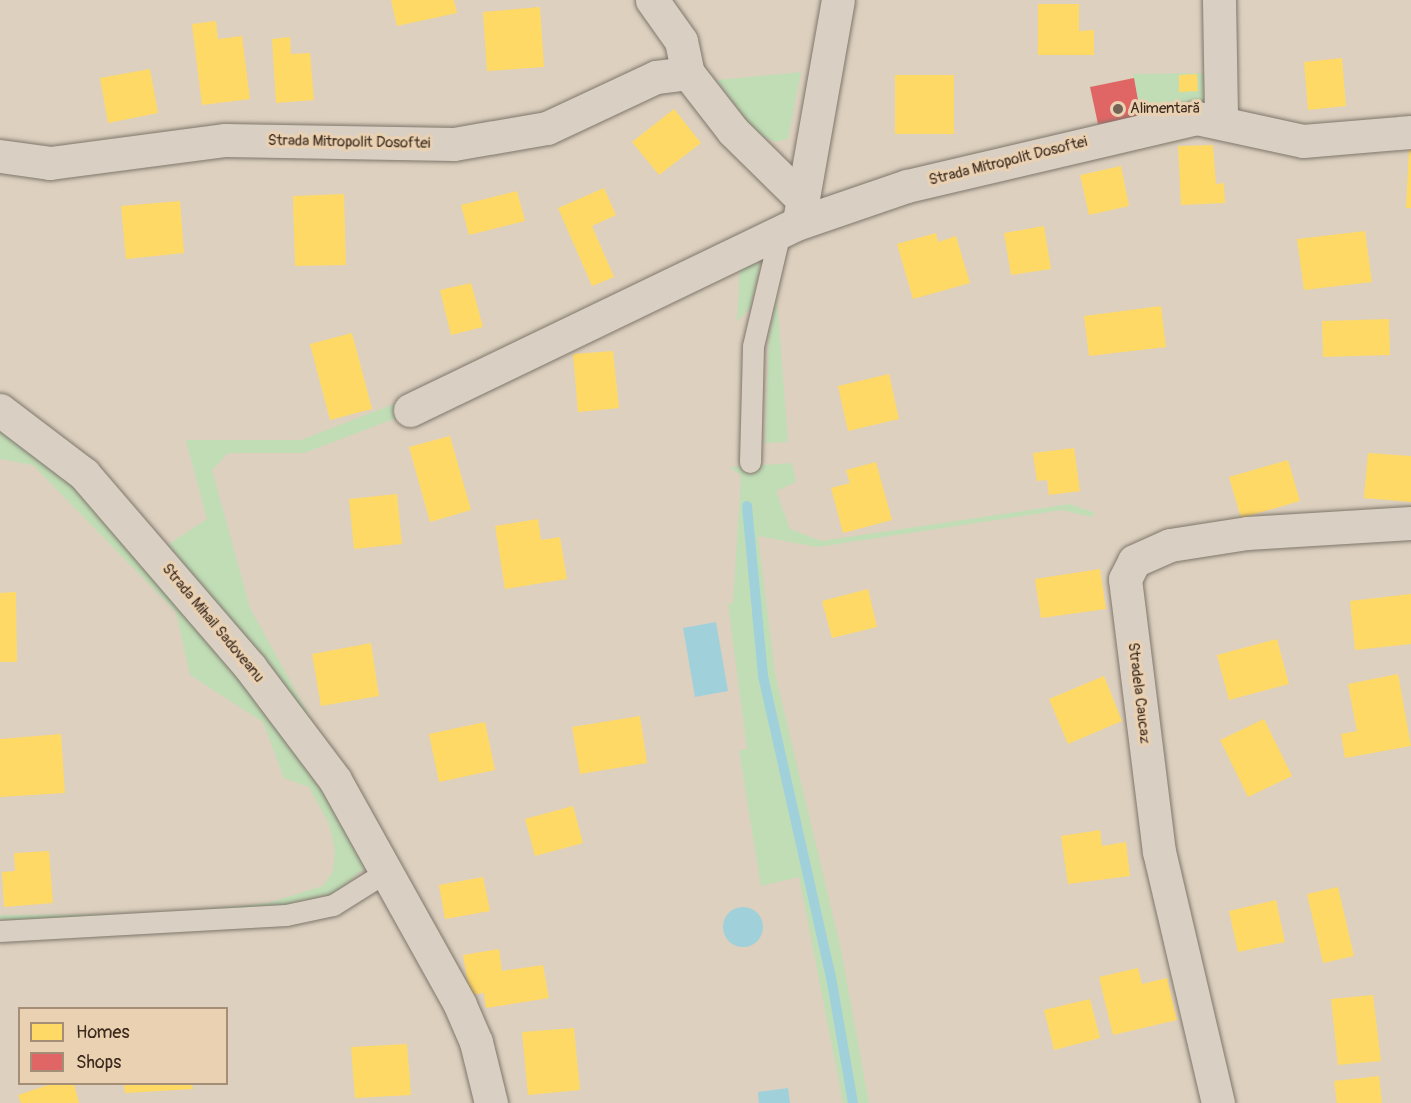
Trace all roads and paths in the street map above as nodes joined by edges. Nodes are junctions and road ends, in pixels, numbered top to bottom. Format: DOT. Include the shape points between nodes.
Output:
graph roads {
  1 [pos="652,0"];
  2 [pos="838,0"];
  3 [pos="1219,0"];
  4 [pos="688,73"];
  5 [pos="1221,120"];
  6 [pos="1411,132"];
  7 [pos="0,156"];
  8 [pos="794,218"];
  9 [pos="0,410"];
  10 [pos="410,410"];
  11 [pos="750,462"];
  12 [pos="1411,523"];
  13 [pos="389,870"];
  14 [pos="0,931"];
  15 [pos="491,1103"];
  16 [pos="1218,1103"];
  1 -- 4 [label="street" via="681,41"];
  2 -- 8 [label="street"];
  3 -- 5 [label="street"];
  4 -- 7 [label="street, Strada Mitropolit Dosoftei" via="656,77 547,128 454,144 225,141 50,163"];
  4 -- 8 [label="street"];
  5 -- 6 [label="street, Strada Mitropolit Dosoftei" via="1303,141"];
  5 -- 8 [label="street, Strada Mitropolit Dosoftei" via="1160,124"];
  8 -- 10 [label="street, Strada Mitropolit Dosoftei"];
  8 -- 11 [label="lane" via="753,346"];
  9 -- 13 [label="street, Strada Mihail Sadoveanu" via="84,474 250,667 335,780"];
  12 -- 16 [label="street, Stradela Caucaz" via="1247,533 1170,545 1134,561 1125,579 1159,852"];
  13 -- 14 [label="lane" via="333,905 286,915"];
  13 -- 15 [label="street, Strada Mihail Sadoveanu" via="468,1024"];
}
